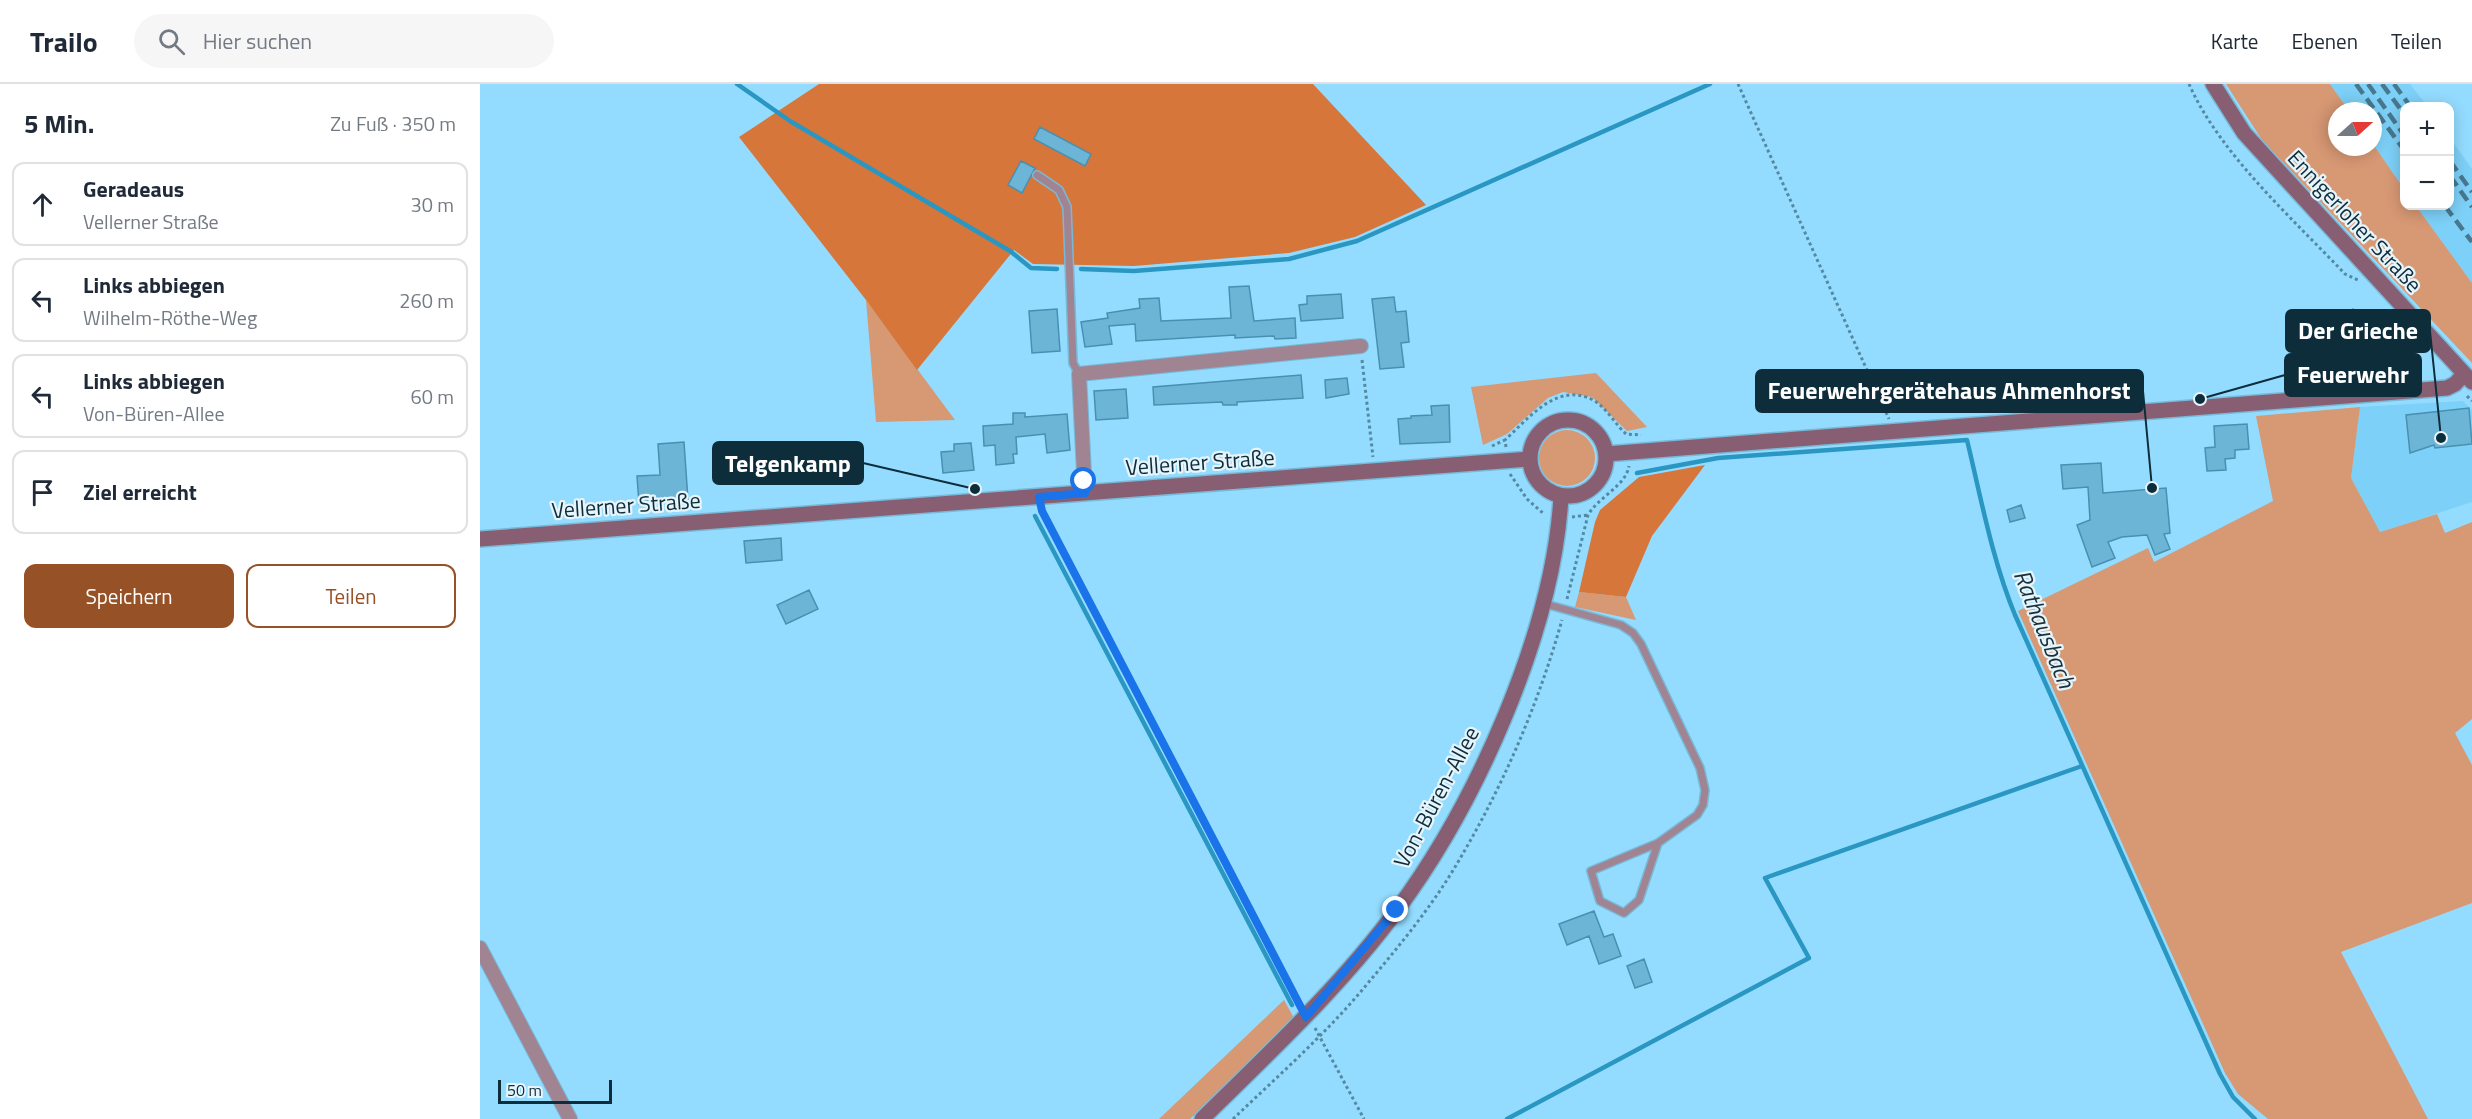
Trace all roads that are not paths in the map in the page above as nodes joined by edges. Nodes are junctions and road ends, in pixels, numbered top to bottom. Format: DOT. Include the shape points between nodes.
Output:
graph roads {
  1 [pos="2214,84"];
  2 [pos="1037,175"];
  3 [pos="1361,346"];
  4 [pos="1079,374"];
  5 [pos="2468,378"];
  6 [pos="1606,454"];
  7 [pos="1529,459"];
  8 [pos="1085,493"];
  9 [pos="1561,497"];
  10 [pos="480,539"];
  11 [pos="1542,603"];
  12 [pos="1658,843"];
  13 [pos="480,948"];
  14 [pos="570,1119"];
  15 [pos="1202,1119"];
  1 -- 5 [label="main road, Ennigerloher Straße" via="2244,133"];
  2 -- 4 [label="lane" via="1059,190 1067,207 1073,363"];
  3 -- 4 [label="street"];
  4 -- 8 [label="street"];
  5 -- 6 [label="main road" via="2447,388"];
  6 -- 7 [label="main road" via="1595,431 1572,420 1547,426 1537,435"];
  6 -- 9 [label="main road" via="1602,477 1594,487"];
  7 -- 8 [label="main road, Vellerner Straße"];
  7 -- 9 [label="main road" via="1539,484"];
  8 -- 10 [label="main road, Vellerner Straße"];
  9 -- 11 [label="main road, Von-Büren-Allee"];
  11 -- 12 [label="lane" via="1621,625 1641,644 1700,768 1705,790 1703,805 1696,815"];
  11 -- 15 [label="main road, Von-Büren-Allee" via="1505,713 1472,788 1434,855 1396,910 1306,1017"];
  12 -- 12 [label="lane" via="1639,900 1623,913 1600,901 1591,871"];
  13 -- 14 [label="street"];
}
